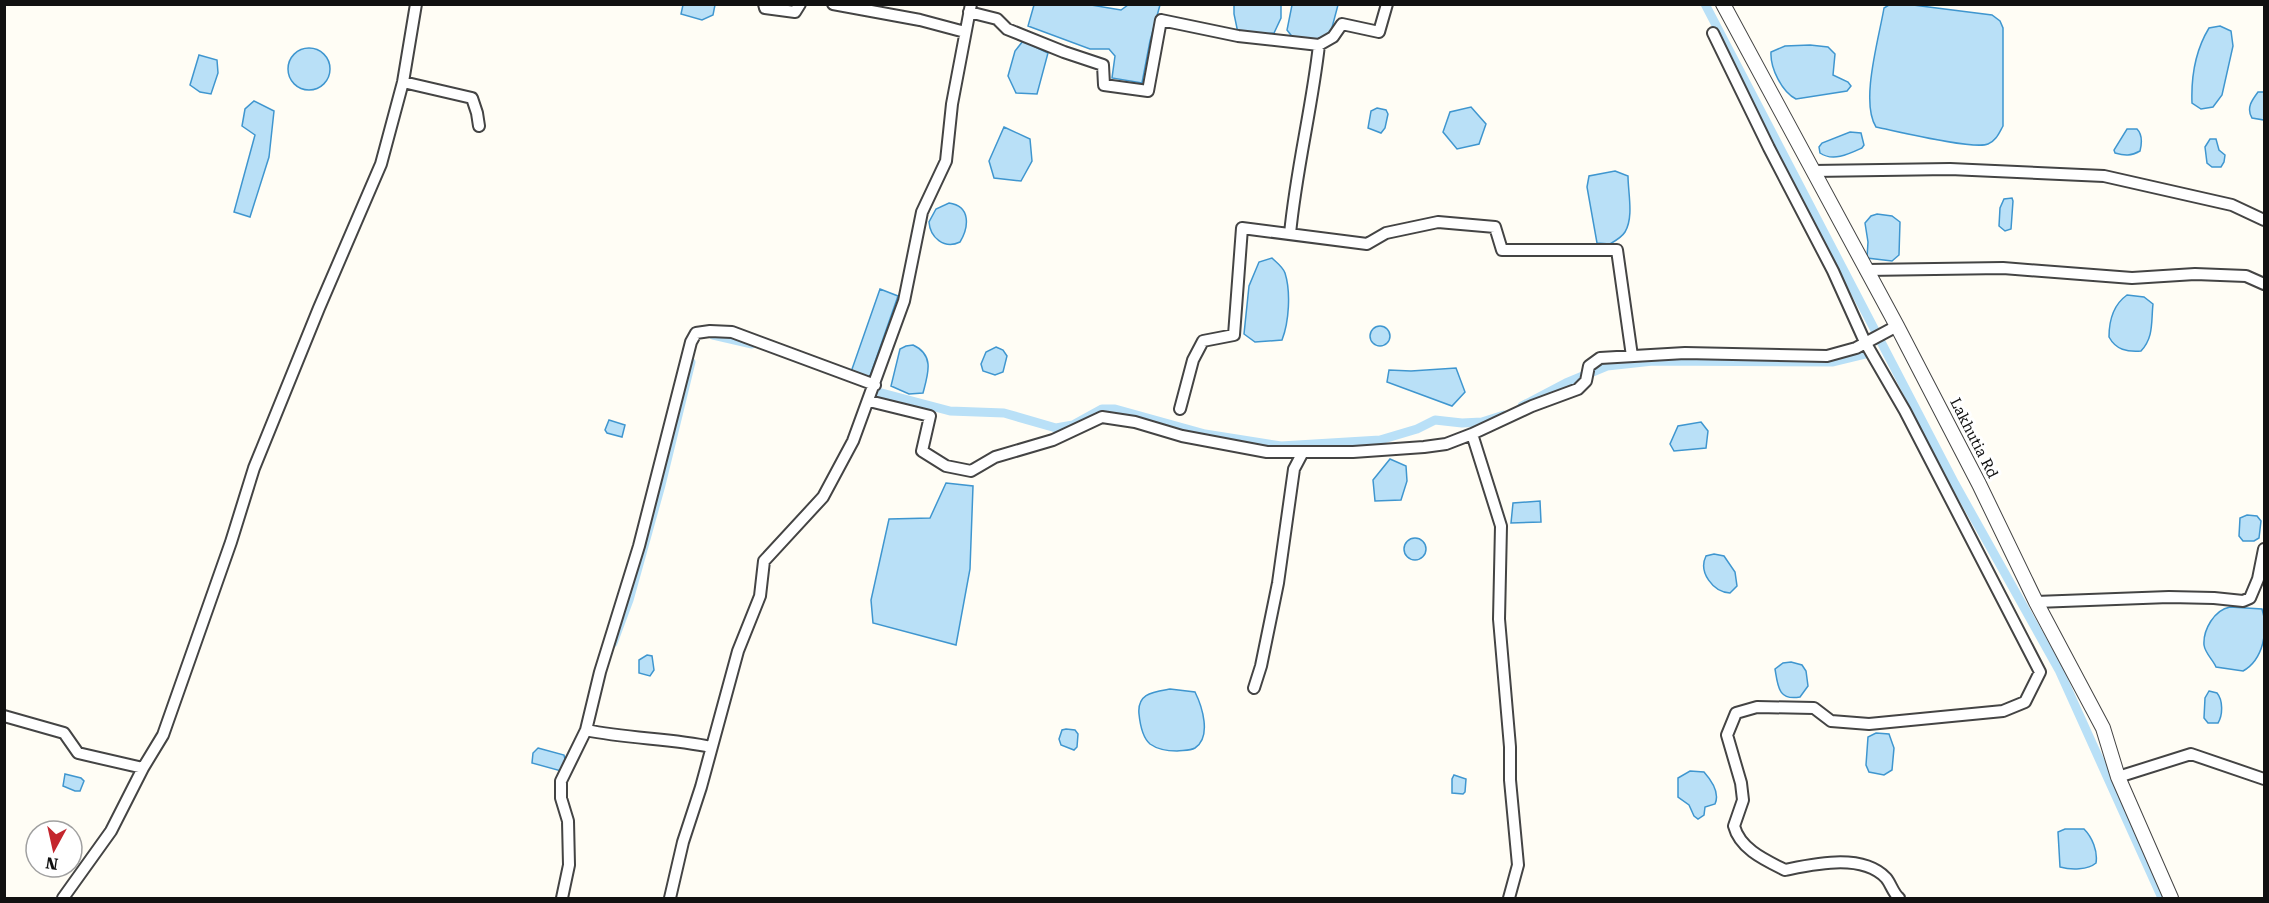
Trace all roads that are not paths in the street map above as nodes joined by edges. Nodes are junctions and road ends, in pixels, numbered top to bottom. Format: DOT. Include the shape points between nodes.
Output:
graph roads {
  1 [pos="416,4"];
  2 [pos="764,4"];
  3 [pos="800,4"];
  4 [pos="833,4"];
  5 [pos="1387,4"];
  6 [pos="1723,4"];
  7 [pos="970,8"];
  8 [pos="965,32"];
  9 [pos="1713,33"];
  10 [pos="1319,45"];
  11 [pos="403,82"];
  12 [pos="479,126"];
  13 [pos="1813,171"];
  14 [pos="2265,220"];
  15 [pos="1290,234"];
  16 [pos="1866,270"];
  17 [pos="2265,284"];
  18 [pos="1897,326"];
  19 [pos="1865,342"];
  20 [pos="1632,356"];
  21 [pos="875,385"];
  22 [pos="869,401"];
  23 [pos="1180,409"];
  24 [pos="1472,434"];
  25 [pos="1304,452"];
  26 [pos="2265,549"];
  27 [pos="2037,602"];
  28 [pos="1254,688"];
  29 [pos="4,716"];
  30 [pos="586,730"];
  31 [pos="711,747"];
  32 [pos="143,768"];
  33 [pos="2118,777"];
  34 [pos="2265,779"];
  35 [pos="63,898"];
  36 [pos="562,898"];
  37 [pos="670,898"];
  38 [pos="1509,898"];
  39 [pos="1899,898"];
  40 [pos="2170,898"];
  1 -- 11 [label="street"];
  2 -- 3 [label="street" via="765,8 795,12"];
  4 -- 8 [label="street"];
  5 -- 10 [label="street" via="1379,32 1342,24 1333,37"];
  6 -- 13 [label="street, Lakhutia Rd"];
  7 -- 8 [label="street"];
  7 -- 10 [label="street" via="997,19 1007,29 1103,65 1104,85 1148,91 1161,20 1238,36"];
  8 -- 21 [label="street" via="946,161 922,212 904,301"];
  9 -- 19 [label="street"];
  10 -- 15 [label="street"];
  11 -- 12 [label="street" via="472,98"];
  11 -- 32 [label="street" via="381,164 254,468 163,735"];
  13 -- 14 [label="street" via="1950,169 2104,176 2232,205"];
  13 -- 16 [label="street, Lakhutia Rd"];
  15 -- 20 [label="street" via="1367,244 1386,233 1438,222 1495,227 1502,250 1617,250"];
  15 -- 23 [label="street" via="1242,228 1234,335 1203,340 1193,360"];
  16 -- 17 [label="street" via="2003,268 2132,278 2246,276"];
  16 -- 18 [label="street, Lakhutia Rd"];
  18 -- 19 [label="street"];
  18 -- 27 [label="street, Lakhutia Rd"];
  19 -- 20 [label="street" via="1827,356"];
  19 -- 39 [label="street" via="1905,411 2040,672 2025,702 2002,711 1869,724 1830,721 1814,708 1757,707 1736,713 1727,735 1741,783 1743,800 1734,826 1741,841 1761,858 1785,870 1812,864 1867,865 1886,879"];
  20 -- 24 [label="street" via="1600,358 1588,366 1586,381 1578,389"];
  21 -- 22 [label="street"];
  21 -- 30 [label="street" via="732,332 696,333"];
  22 -- 25 [label="street" via="930,416 922,451 946,466 971,471 995,457 1053,440 1102,417 1267,452"];
  22 -- 31 [label="street" via="854,441 823,497 764,561 760,596 738,651"];
  24 -- 25 [label="street" via="1424,447"];
  24 -- 38 [label="street" via="1501,526 1499,619 1518,865"];
  25 -- 28 [label="street" via="1294,469 1278,584"];
  26 -- 27 [label="street" via="2254,591 2243,602 2169,597"];
  27 -- 33 [label="street, Lakhutia Rd" via="2103,728"];
  29 -- 32 [label="street" via="64,733 78,753"];
  30 -- 31 [label="street"];
  30 -- 36 [label="street" via="561,781 568,821 569,865"];
  31 -- 37 [label="street"];
  32 -- 35 [label="street" via="111,831"];
  33 -- 34 [label="street" via="2191,754"];
  33 -- 40 [label="street, Lakhutia Rd"];
}
